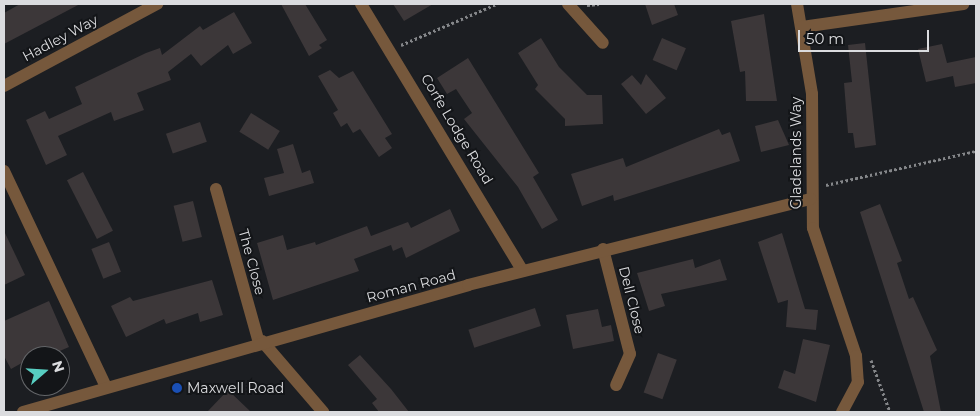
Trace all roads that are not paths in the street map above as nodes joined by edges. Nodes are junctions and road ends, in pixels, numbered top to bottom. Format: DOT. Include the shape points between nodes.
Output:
graph roads {
  1 [pos="157,4"];
  2 [pos="361,4"];
  3 [pos="568,4"];
  4 [pos="797,4"];
  5 [pos="963,4"];
  6 [pos="802,27"];
  7 [pos="604,42"];
  8 [pos="4,86"];
  9 [pos="4,171"];
  10 [pos="216,189"];
  11 [pos="811,194"];
  12 [pos="603,249"];
  13 [pos="523,271"];
  14 [pos="260,342"];
  15 [pos="616,386"];
  16 [pos="106,387"];
  17 [pos="23,412"];
  18 [pos="323,412"];
  19 [pos="842,412"];
  1 -- 8 [label="street, Hadley Way"];
  2 -- 13 [label="street, Corfe Lodge Road"];
  3 -- 7 [label="street"];
  4 -- 6 [label="street, Gladelands Way"];
  5 -- 6 [label="street"];
  6 -- 11 [label="street, Gladelands Way" via="812,94"];
  9 -- 16 [label="street"];
  10 -- 14 [label="street, The Close"];
  11 -- 12 [label="street, Roman Road"];
  11 -- 19 [label="street, Gladelands Way" via="813,228 856,356 858,382"];
  12 -- 13 [label="street, Roman Road"];
  12 -- 15 [label="street, Dell Close" via="630,354"];
  13 -- 14 [label="street, Roman Road"];
  14 -- 16 [label="street, Roman Road"];
  14 -- 18 [label="street"];
  16 -- 17 [label="street, Roman Road"];
}
